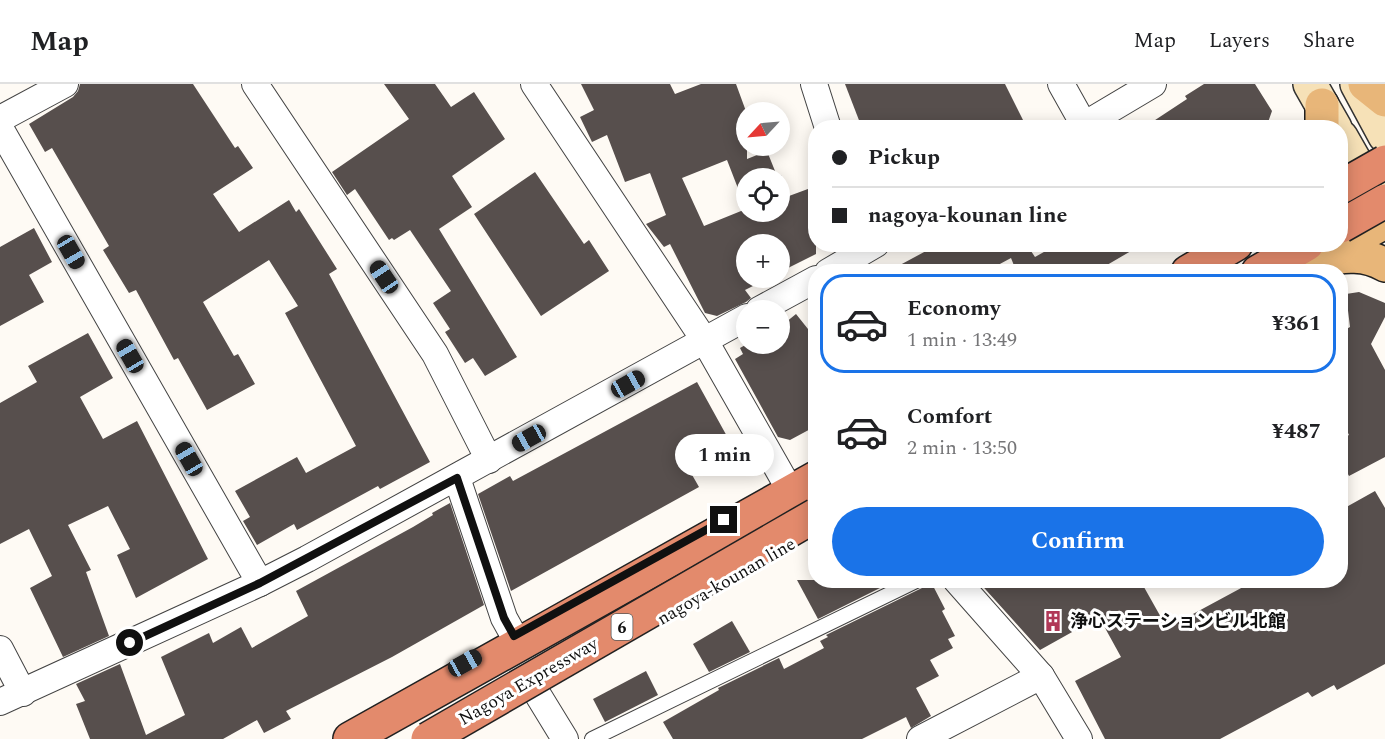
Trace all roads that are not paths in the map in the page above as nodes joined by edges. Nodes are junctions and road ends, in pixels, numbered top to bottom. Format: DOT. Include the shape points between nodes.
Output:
graph roads {
  1 [pos="64,84"];
  2 [pos="255,84"];
  3 [pos="534,84"];
  4 [pos="814,84"];
  5 [pos="1061,84"];
  6 [pos="1153,84"];
  7 [pos="1357,84"];
  8 [pos="1365,84"];
  9 [pos="1385,100"];
  10 [pos="0,119"];
  11 [pos="825,120"];
  12 [pos="1079,120"];
  13 [pos="1092,120"];
  14 [pos="0,128"];
  15 [pos="1385,136"];
  16 [pos="1348,148"];
  17 [pos="1362,169"];
  18 [pos="1385,201"];
  19 [pos="1385,214"];
  20 [pos="1348,222"];
  21 [pos="1385,222"];
  22 [pos="1348,239"];
  23 [pos="863,252"];
  24 [pos="1209,252"];
  25 [pos="1222,252"];
  26 [pos="1320,252"];
  27 [pos="1301,261"];
  28 [pos="842,264"];
  29 [pos="1188,264"];
  30 [pos="1202,264"];
  31 [pos="1385,265"];
  32 [pos="808,283"];
  33 [pos="777,300"];
  34 [pos="736,323"];
  35 [pos="705,341"];
  36 [pos="489,460"];
  37 [pos="457,478"];
  38 [pos="802,482"];
  39 [pos="808,520"];
  40 [pos="808,536"];
  41 [pos="260,583"];
  42 [pos="902,588"];
  43 [pos="963,588"];
  44 [pos="514,636"];
  45 [pos="0,649"];
  46 [pos="1041,676"];
  47 [pos="535,690"];
  48 [pos="11,698"];
  49 [pos="330,739"];
  50 [pos="350,739"];
  51 [pos="428,739"];
  52 [pos="449,739"];
  53 [pos="565,739"];
  54 [pos="592,739"];
  55 [pos="920,739"];
  56 [pos="1079,739"];
  1 -- 10 [label="street"];
  2 -- 36 [label="street" via="435,354"];
  3 -- 35 [label="street"];
  4 -- 11 [label="street"];
  5 -- 12 [label="street"];
  6 -- 13 [label="street"];
  7 -- 15 [label="street"];
  8 -- 9 [label="main road"];
  14 -- 41 [label="street"];
  16 -- 17 [label="street"];
  17 -- 19 [label="street"];
  18 -- 20 [label="highway, bridge"];
  21 -- 22 [label="main road"];
  23 -- 28 [label="street"];
  24 -- 29 [label="main road"];
  25 -- 30 [label="highway"];
  26 -- 27 [label="main road"];
  27 -- 31 [label="main road" via="1353,256"];
  32 -- 33 [label="street"];
  34 -- 35 [label="street"];
  35 -- 36 [label="street"];
  35 -- 38 [label="street"];
  36 -- 37 [label="street"];
  37 -- 41 [label="street"];
  37 -- 44 [label="street" via="504,618"];
  38 -- 44 [label="main road"];
  38 -- 50 [label="highway, Nagoya Expressway / 6"];
  39 -- 51 [label="highway, Nagoya Expressway / 6, bridge"];
  40 -- 47 [label="main road, nagoya-kounan line"];
  41 -- 48 [label="street"];
  42 -- 54 [label="lane"];
  43 -- 46 [label="street"];
  44 -- 49 [label="main road"];
  45 -- 48 [label="street"];
  46 -- 55 [label="street"];
  46 -- 56 [label="street"];
  47 -- 52 [label="main road, nagoya-kounan line"];
  47 -- 53 [label="street"];
}
